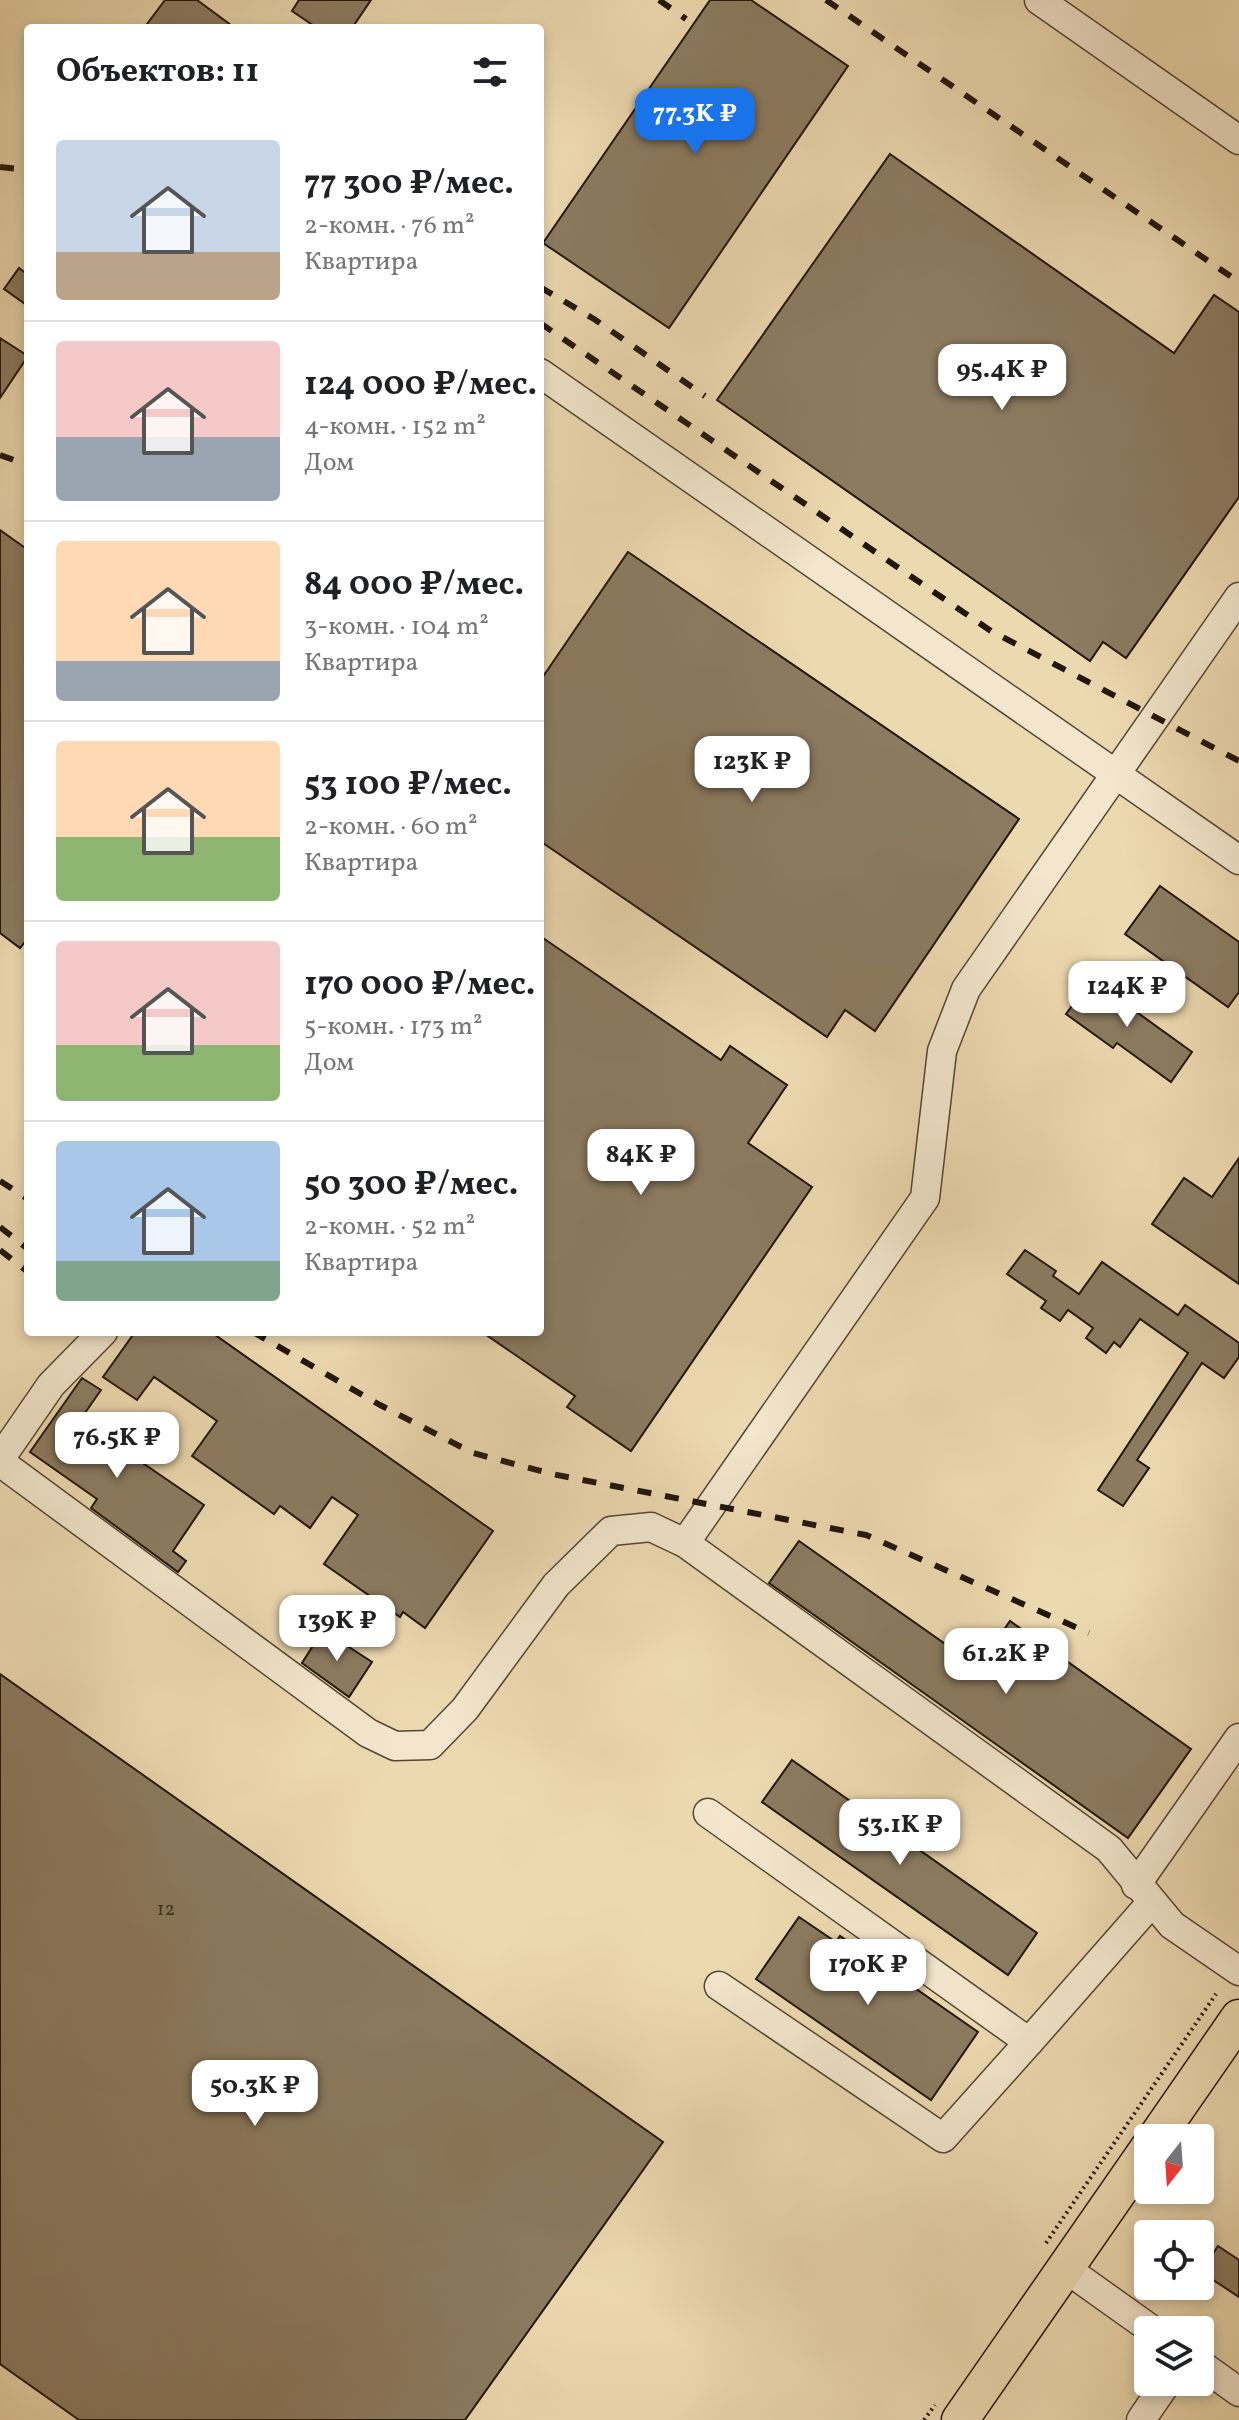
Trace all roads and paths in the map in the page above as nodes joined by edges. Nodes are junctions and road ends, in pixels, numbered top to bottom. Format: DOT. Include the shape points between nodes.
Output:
graph roads {
  1 [pos="1039,0"];
  2 [pos="1239,140"];
  3 [pos="544,376"];
  4 [pos="1239,597"];
  5 [pos="1116,774"];
  6 [pos="1239,860"];
  7 [pos="99,1336"];
  8 [pos="0,1461"];
  9 [pos="685,1543"];
  10 [pos="1239,1738"];
  11 [pos="708,1813"];
  12 [pos="1144,1894"];
  13 [pos="1239,1971"];
  14 [pos="719,1986"];
  15 [pos="1227,2006"];
  16 [pos="1029,2042"];
  17 [pos="1164,2124"];
  18 [pos="1134,2165"];
  19 [pos="1053,2260"];
  20 [pos="1134,2317"];
  21 [pos="1214,2374"];
  22 [pos="1239,2392"];
  23 [pos="1157,2396"];
  24 [pos="951,2407"];
  25 [pos="924,2420"];
  26 [pos="1141,2420"];
  1 -- 2 [label="street"];
  3 -- 5 [label="street"];
  4 -- 5 [label="street"];
  5 -- 6 [label="street"];
  5 -- 9 [label="street" via="966,989 942,1051 925,1198"];
  7 -- 8 [label="street" via="51,1385"];
  8 -- 9 [label="street" via="368,1733 395,1746 430,1745 465,1709 556,1585 611,1531 651,1527"];
  9 -- 12 [label="street" via="1109,1849"];
  10 -- 12 [label="street"];
  11 -- 16 [label="street"];
  12 -- 13 [label="street" via="1172,1925"];
  12 -- 16 [label="street"];
  14 -- 16 [label="street" via="943,2138"];
  15 -- 17 [label="main road"];
  15 -- 19 [label="path"];
  18 -- 19 [label="main road"];
  19 -- 20 [label="street"];
  19 -- 24 [label="main road"];
  21 -- 22 [label="street"];
  23 -- 26 [label="street"];
  24 -- 25 [label="path"];
}
